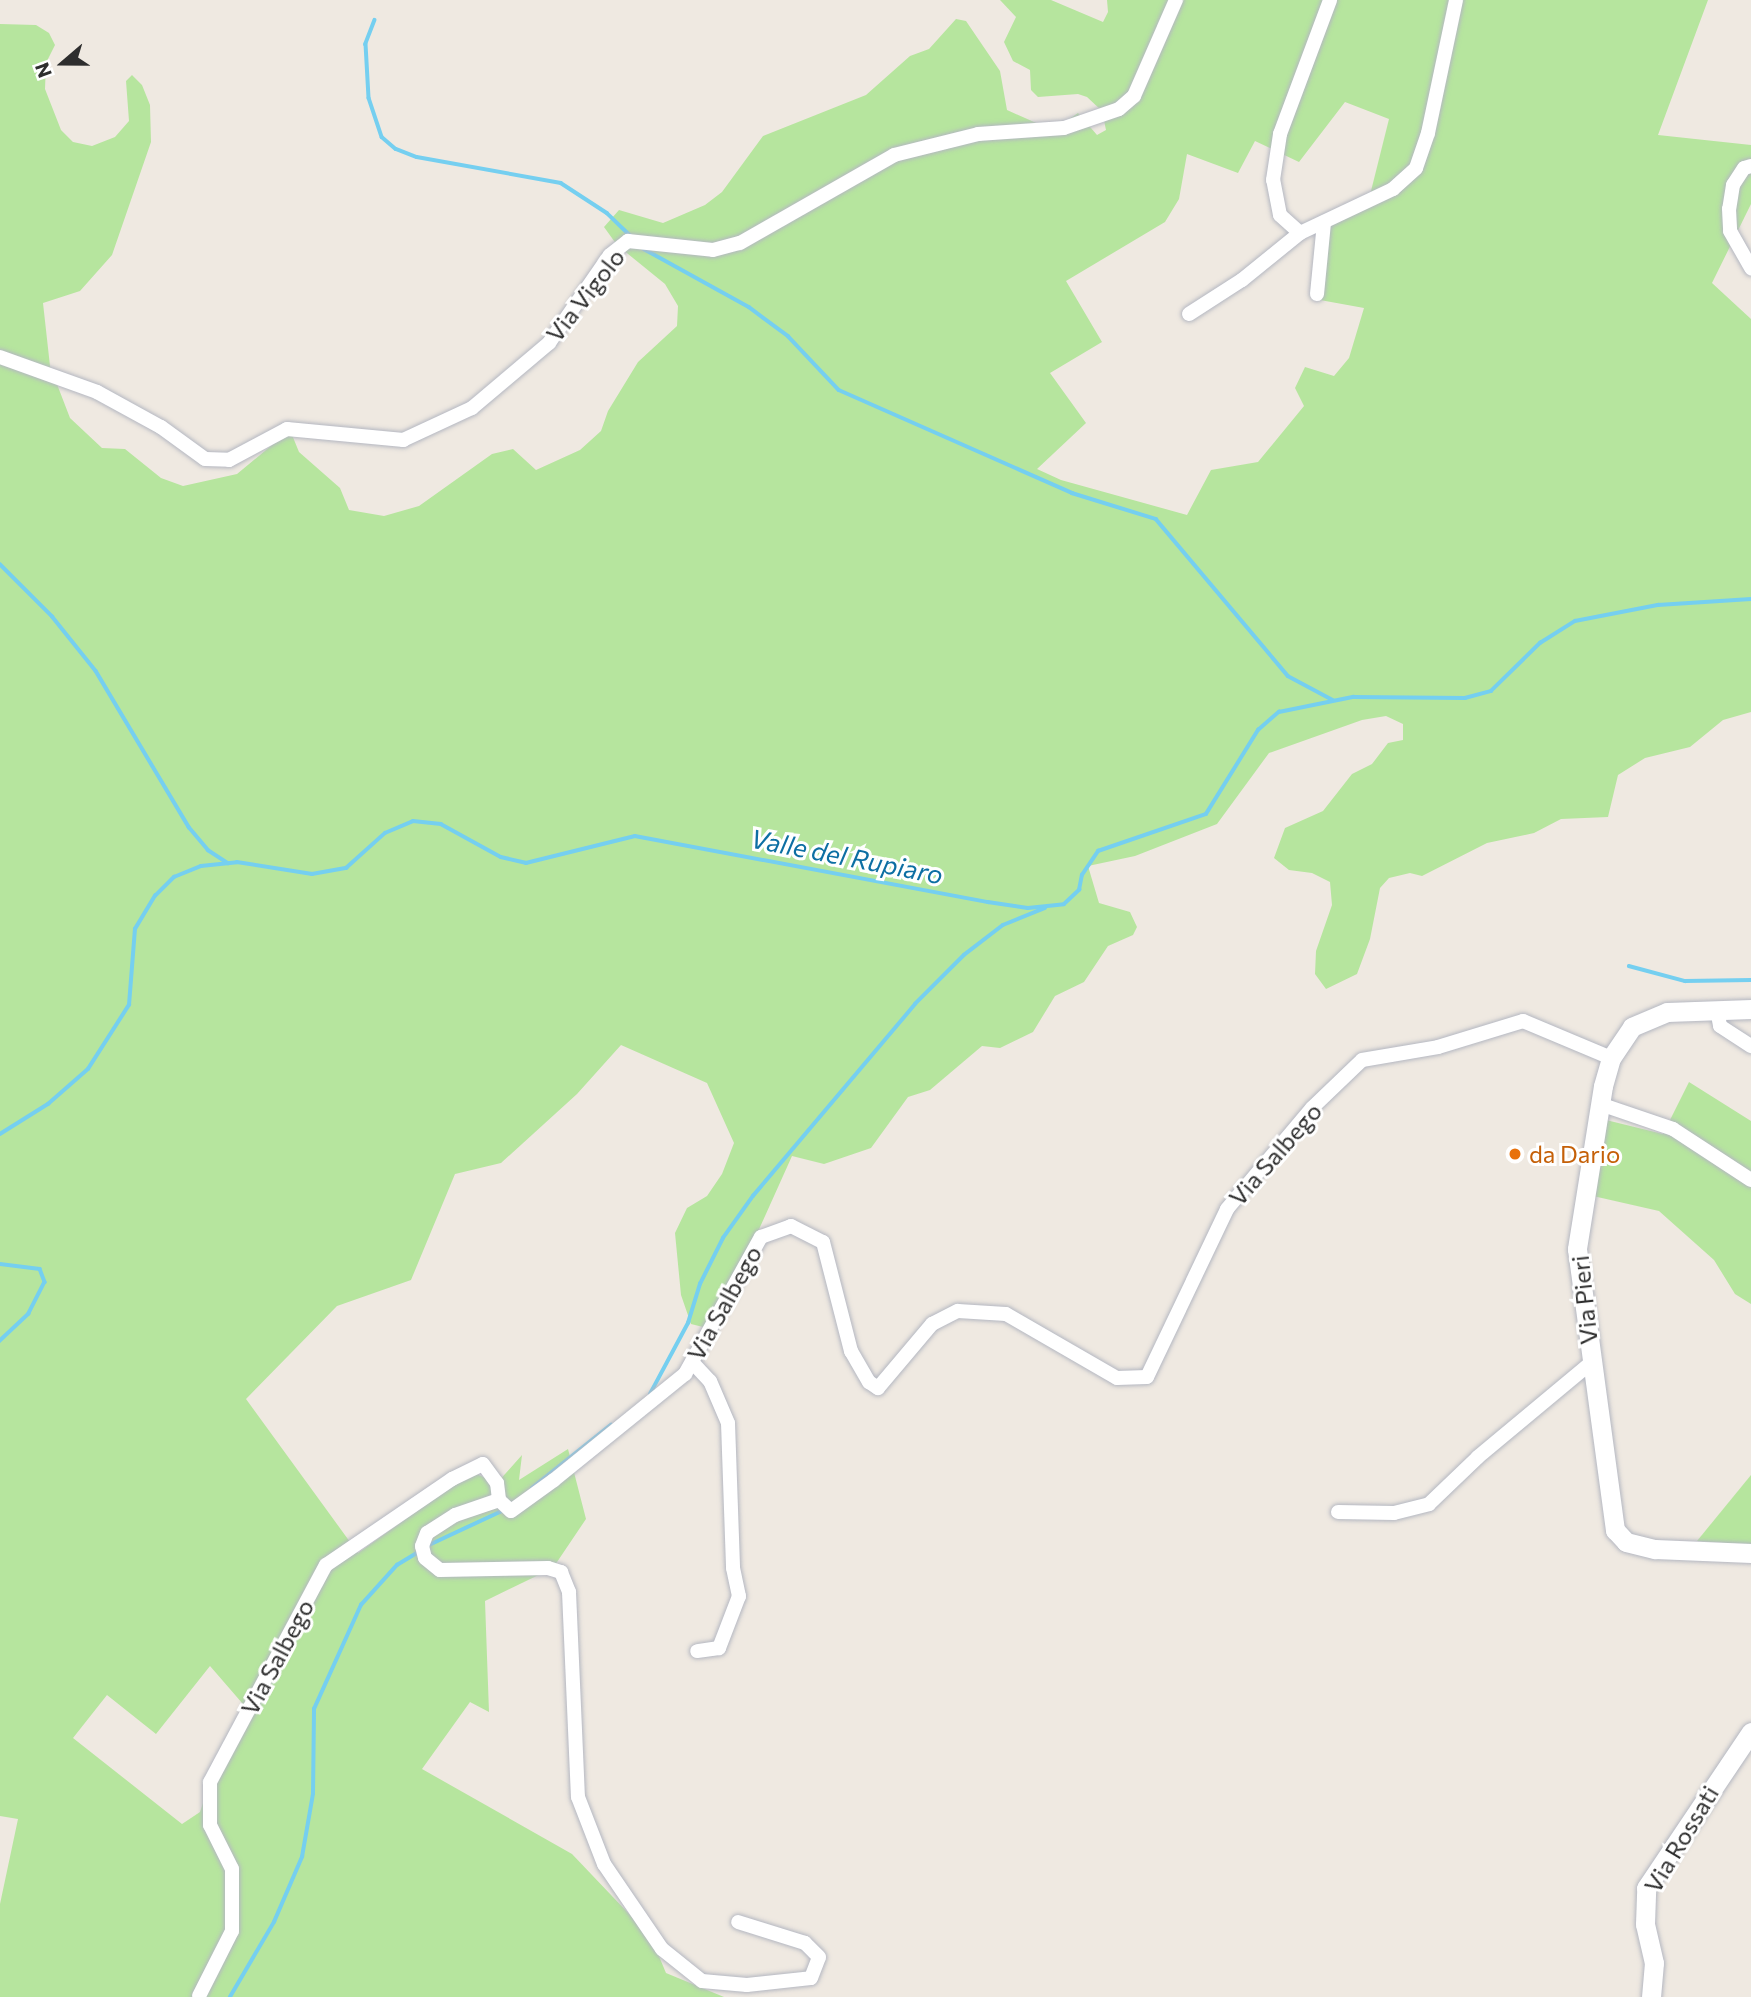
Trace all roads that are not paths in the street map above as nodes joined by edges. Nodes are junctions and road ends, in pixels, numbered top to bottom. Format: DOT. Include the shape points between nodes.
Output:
graph roads {
  1 [pos="1176,0"];
  2 [pos="1330,0"];
  3 [pos="1456,0"];
  4 [pos="1751,166"];
  5 [pos="1324,222"];
  6 [pos="1300,233"];
  7 [pos="1751,268"];
  8 [pos="1317,294"];
  9 [pos="1189,314"];
  10 [pos="0,357"];
  11 [pos="1751,1009"];
  12 [pos="1717,1010"];
  13 [pos="1751,1046"];
  14 [pos="1611,1058"];
  15 [pos="1600,1104"];
  16 [pos="1751,1180"];
  17 [pos="692,1362"];
  18 [pos="1591,1363"];
  19 [pos="499,1500"];
  20 [pos="1338,1512"];
  21 [pos="1751,1553"];
  22 [pos="697,1651"];
  23 [pos="1751,1732"];
  24 [pos="738,1922"];
  25 [pos="199,1996"];
  26 [pos="1651,1997"];
  1 -- 10 [label="street, Via Vigolo" via="1134,96 1119,109 1064,128 978,134 894,155 740,243 713,250 628,242 610,256 550,343 472,408 403,440 287,429 229,460 205,459 161,427 97,392"];
  2 -- 6 [label="street" via="1280,134 1273,180 1280,215"];
  3 -- 5 [label="street" via="1428,133 1416,168 1394,189"];
  4 -- 7 [label="street" via="1744,168 1733,186 1729,209 1730,232"];
  5 -- 6 [label="street"];
  5 -- 8 [label="street"];
  6 -- 9 [label="street" via="1242,280"];
  11 -- 12 [label="street, Via Pieri"];
  12 -- 13 [label="street" via="1720,1026"];
  12 -- 14 [label="street, Via Pieri" via="1667,1012 1632,1027"];
  14 -- 15 [label="street, Via Pieri"];
  14 -- 17 [label="street, Via Salbego" via="1522,1021 1438,1047 1362,1060 1312,1108 1227,1209 1147,1377 1117,1378 1006,1314 958,1311 933,1324 878,1388 869,1382 851,1351 822,1242 791,1226 761,1237"];
  15 -- 16 [label="street" via="1685,1135"];
  15 -- 18 [label="street, Via Pieri" via="1577,1249"];
  17 -- 19 [label="street, Via Salbego" via="685,1374 628,1423 511,1511"];
  17 -- 22 [label="street" via="710,1381 728,1423 733,1568 739,1596 719,1648"];
  18 -- 20 [label="street" via="1429,1504 1394,1513"];
  18 -- 21 [label="street, Via Pieri" via="1615,1530 1626,1542 1655,1549"];
  19 -- 24 [label="street" via="455,1515 427,1533 423,1552 440,1570 548,1568 561,1572 569,1592 578,1797 604,1864 662,1949 702,1981 747,1986 811,1978 819,1957 805,1944"];
  19 -- 25 [label="street, Via Salbego" via="497,1483 482,1464 452,1479 326,1566 210,1782 210,1825 232,1870 232,1931"];
  23 -- 26 [label="street, Via Rossati" via="1646,1888 1645,1924 1654,1963"];
}
